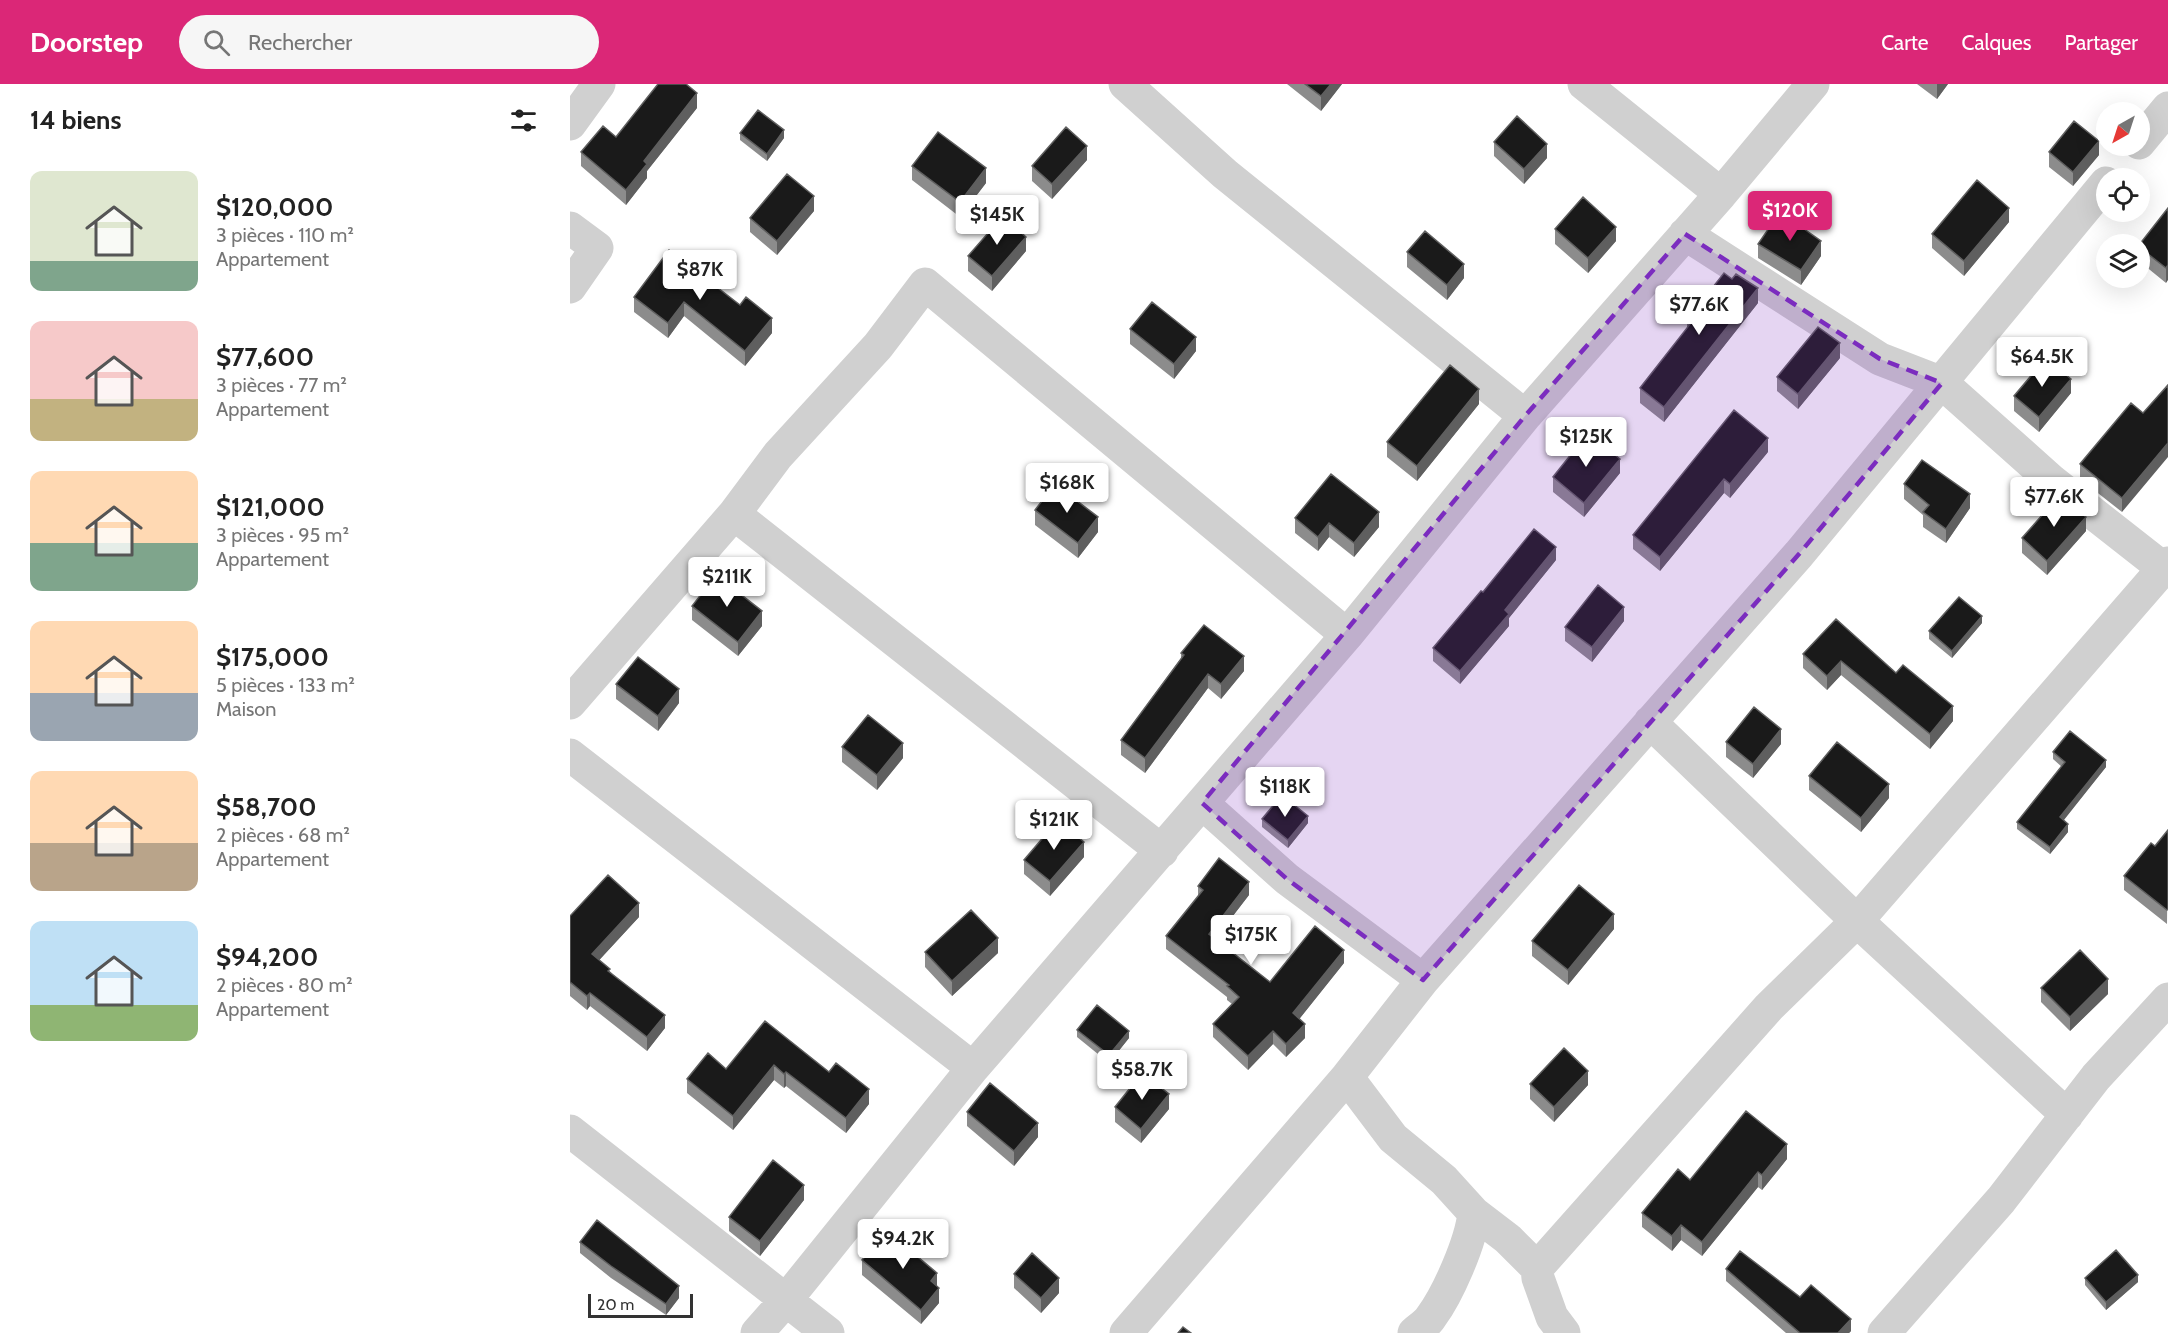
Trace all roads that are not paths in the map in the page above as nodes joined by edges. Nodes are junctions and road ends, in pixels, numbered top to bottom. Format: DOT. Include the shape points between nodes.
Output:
graph roads {
  1 [pos="599,84"];
  2 [pos="1125,84"];
  3 [pos="1584,84"];
  4 [pos="1813,84"];
  5 [pos="2168,108"];
  6 [pos="570,124"];
  7 [pos="2150,130"];
  8 [pos="2128,156"];
  9 [pos="2118,168"];
  10 [pos="1721,194"];
  11 [pos="2096,195"];
  12 [pos="570,228"];
  13 [pos="1685,234"];
  14 [pos="570,287"];
  15 [pos="1942,383"];
  16 [pos="1525,416"];
  17 [pos="734,514"];
  18 [pos="2166,568"];
  19 [pos="1347,634"];
  20 [pos="570,703"];
  21 [pos="1650,722"];
  22 [pos="570,755"];
  23 [pos="1203,803"];
  24 [pos="1162,851"];
  25 [pos="1857,921"];
  26 [pos="1423,980"];
  27 [pos="2168,999"];
  28 [pos="973,1068"];
  29 [pos="1347,1077"];
  30 [pos="2067,1115"];
  31 [pos="570,1131"];
  32 [pos="1474,1213"];
  33 [pos="1537,1268"];
  34 [pos="786,1300"];
  35 [pos="757,1333"];
  36 [pos="828,1333"];
  37 [pos="1126,1333"];
  38 [pos="1414,1333"];
  39 [pos="1564,1333"];
  40 [pos="1884,1333"];
  1 -- 6 [label="street"];
  2 -- 16 [label="street" via="1225,174"];
  3 -- 10 [label="street"];
  4 -- 10 [label="street"];
  5 -- 7 [label="street"];
  8 -- 9 [label="street"];
  10 -- 13 [label="street"];
  11 -- 15 [label="street"];
  12 -- 14 [label="street" via="597,248"];
  13 -- 15 [label="street" via="1880,359"];
  13 -- 16 [label="street"];
  15 -- 18 [label="street" via="2052,481"];
  15 -- 21 [label="street" via="1799,554"];
  16 -- 19 [label="street"];
  17 -- 19 [label="street" via="778,455 878,346 925,284"];
  17 -- 20 [label="street"];
  17 -- 24 [label="street"];
  18 -- 25 [label="street"];
  19 -- 23 [label="street"];
  21 -- 25 [label="street"];
  21 -- 26 [label="street"];
  22 -- 28 [label="street"];
  23 -- 24 [label="street"];
  23 -- 26 [label="street" via="1287,879"];
  24 -- 28 [label="street"];
  25 -- 30 [label="street"];
  25 -- 33 [label="street" via="1769,1007"];
  26 -- 29 [label="street"];
  27 -- 30 [label="street" via="2096,1077"];
  28 -- 34 [label="street"];
  29 -- 32 [label="street" via="1393,1138 1444,1180"];
  29 -- 37 [label="street"];
  30 -- 40 [label="street" via="2001,1200"];
  31 -- 34 [label="street"];
  32 -- 33 [label="street"];
  32 -- 38 [label="street" via="1472,1230 1440,1302 1430,1320"];
  33 -- 39 [label="street" via="1552,1317"];
  34 -- 35 [label="street"];
  34 -- 36 [label="street"];
}
